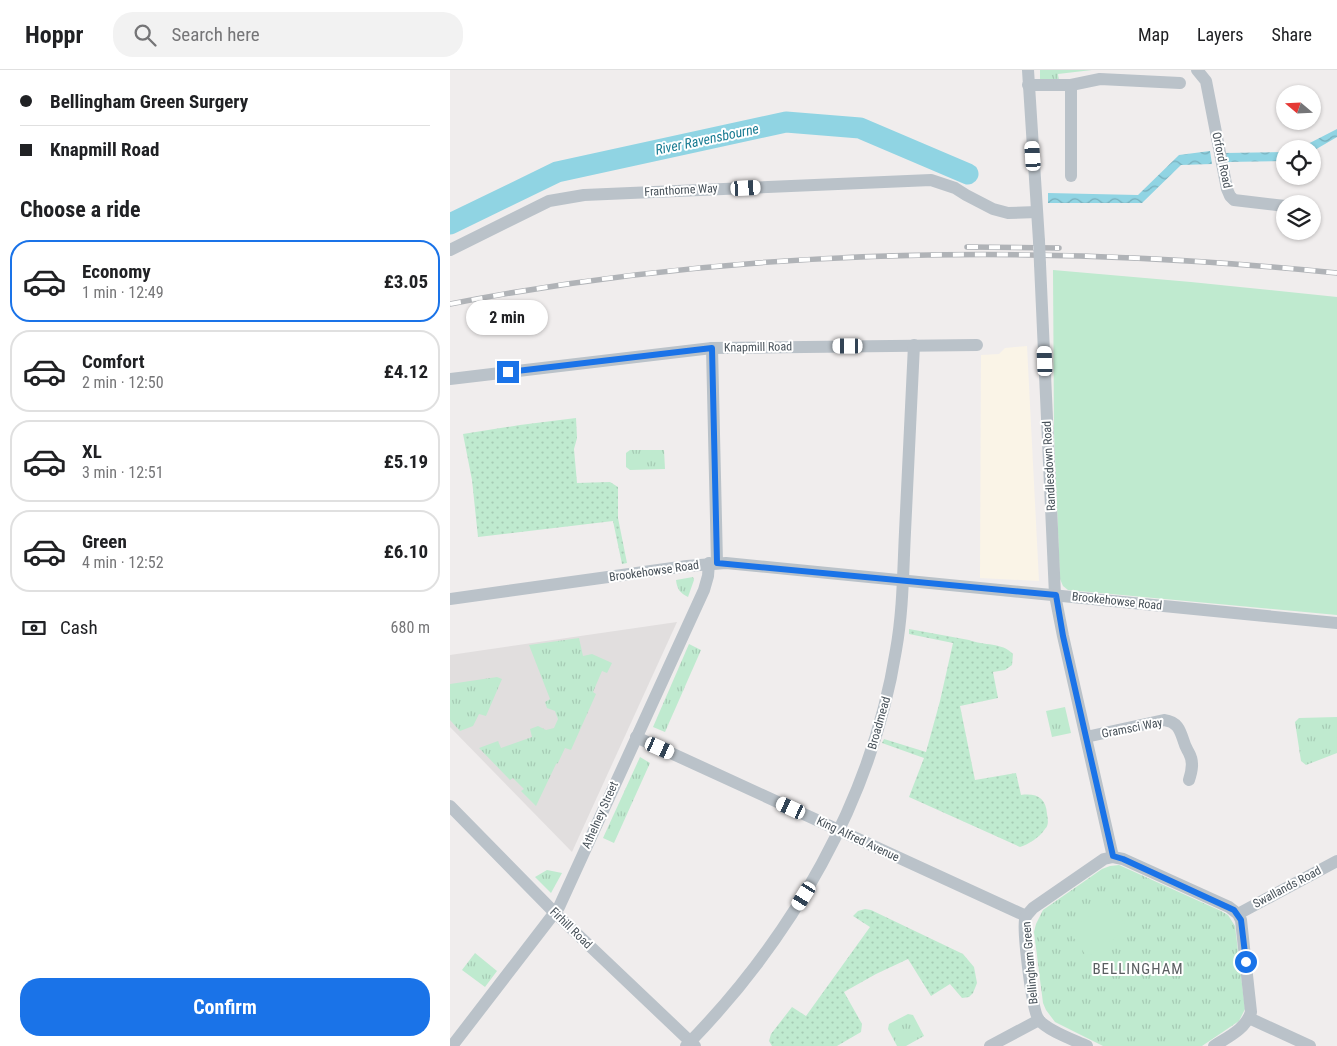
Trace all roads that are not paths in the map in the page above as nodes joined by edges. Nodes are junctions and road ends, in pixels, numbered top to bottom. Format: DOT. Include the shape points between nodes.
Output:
graph roads {
  1 [pos="1028,70"];
  2 [pos="1197,70"];
  3 [pos="1180,83"];
  4 [pos="1071,85"];
  5 [pos="1028,86"];
  6 [pos="1071,176"];
  7 [pos="1276,205"];
  8 [pos="1036,212"];
  9 [pos="450,250"];
  10 [pos="977,344"];
  11 [pos="914,345"];
  12 [pos="712,348"];
  13 [pos="450,380"];
  14 [pos="713,563"];
  15 [pos="902,579"];
  16 [pos="1056,595"];
  17 [pos="450,599"];
  18 [pos="1337,623"];
  19 [pos="636,737"];
  20 [pos="1086,737"];
  21 [pos="1189,780"];
  22 [pos="450,806"];
  23 [pos="839,830"];
  24 [pos="1113,856"];
  25 [pos="1337,860"];
  26 [pos="555,913"];
  27 [pos="1238,914"];
  28 [pos="1026,916"];
  29 [pos="1249,1018"];
  30 [pos="1039,1020"];
  31 [pos="691,1045"];
  32 [pos="452,1046"];
  33 [pos="990,1046"];
  34 [pos="1087,1046"];
  35 [pos="1214,1046"];
  36 [pos="1310,1046"];
  1 -- 5 [label="street, Randlesdown Road"];
  2 -- 7 [label="street, Orford Road" via="1206,81 1230,196 1234,200"];
  3 -- 4 [label="street" via="1100,79"];
  4 -- 5 [label="street"];
  4 -- 6 [label="street"];
  5 -- 8 [label="street, Randlesdown Road"];
  8 -- 9 [label="street, Franthorne Way" via="1008,213 993,209 956,188 931,180 584,195 548,202"];
  8 -- 16 [label="street, Randlesdown Road, bridge"];
  10 -- 11 [label="street, Knapmill Road"];
  11 -- 12 [label="street, Knapmill Road"];
  11 -- 15 [label="street, Broadmead"];
  12 -- 13 [label="street, Knapmill Road"];
  12 -- 14 [label="street, Athelney Street"];
  14 -- 15 [label="street, Brookehowse Road"];
  14 -- 17 [label="street, Brookehowse Road"];
  14 -- 19 [label="street, Athelney Street" via="704,590"];
  15 -- 16 [label="street, Brookehowse Road"];
  15 -- 23 [label="street, Broadmead" via="896,651 886,701 865,771"];
  16 -- 18 [label="street, Brookehowse Road"];
  16 -- 20 [label="street, Randlesdown Road"];
  19 -- 23 [label="street, King Alfred Avenue"];
  19 -- 26 [label="street, Athelney Street"];
  20 -- 21 [label="street, Gramsci Way" via="1170,721 1179,728 1192,759"];
  20 -- 24 [label="street, Randlesdown Road"];
  22 -- 26 [label="street, Firhill Road"];
  23 -- 28 [label="street, King Alfred Avenue"];
  23 -- 31 [label="street, Broadmead" via="804,896 763,957"];
  24 -- 27 [label="street" via="1229,907"];
  24 -- 28 [label="street, Bellingham Green" via="1068,883"];
  25 -- 27 [label="street, Swallands Road"];
  26 -- 31 [label="street, Firhill Road"];
  26 -- 32 [label="street, Athelney Street"];
  27 -- 29 [label="street" via="1252,1006"];
  28 -- 30 [label="street, Bellingham Green" via="1024,925 1034,1012"];
  29 -- 35 [label="street" via="1242,1027"];
  29 -- 36 [label="street"];
  30 -- 33 [label="street"];
  30 -- 34 [label="street, Bellingham Green"];
}
